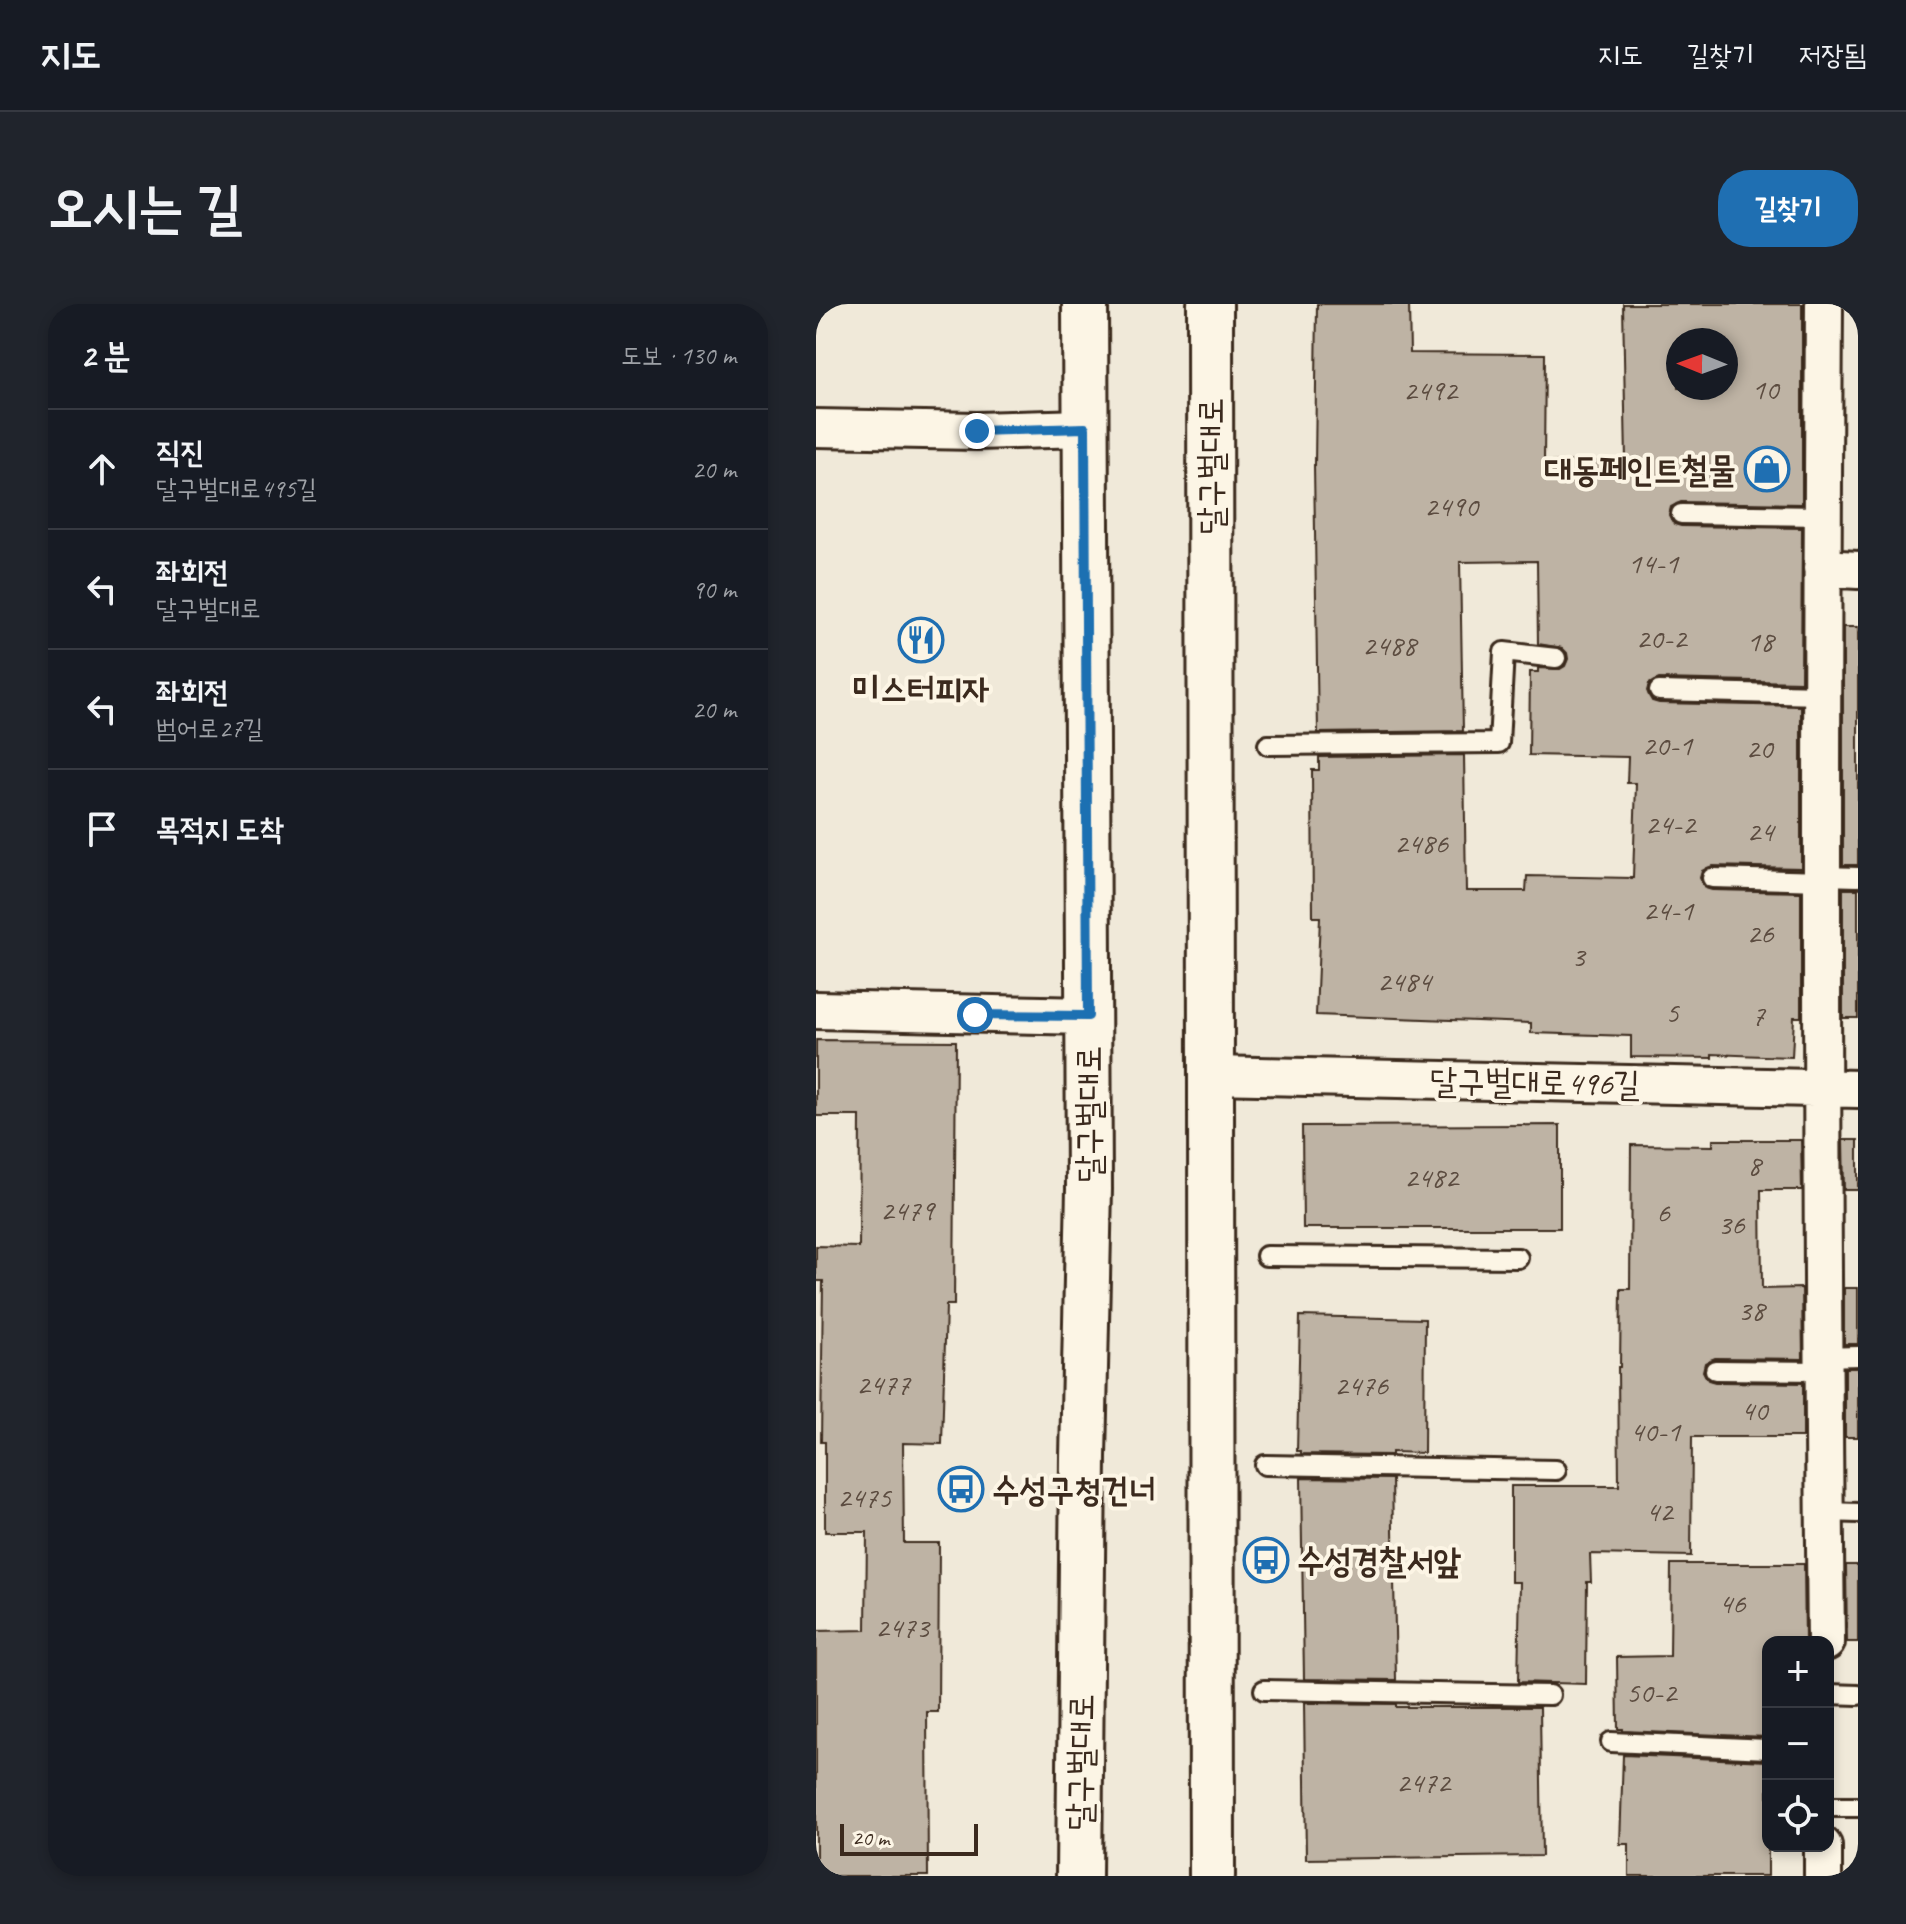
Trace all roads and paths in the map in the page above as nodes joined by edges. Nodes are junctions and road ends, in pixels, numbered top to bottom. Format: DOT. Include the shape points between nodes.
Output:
graph roads {
  1 [pos="1085,304"];
  2 [pos="1210,304"];
  3 [pos="1824,304"];
  4 [pos="816,428"];
  5 [pos="1085,428"];
  6 [pos="1681,514"];
  7 [pos="1822,516"];
  8 [pos="1822,568"];
  9 [pos="1858,570"];
  10 [pos="1556,658"];
  11 [pos="1659,691"];
  12 [pos="1822,695"];
  13 [pos="1268,745"];
  14 [pos="1712,878"];
  15 [pos="1835,878"];
  16 [pos="816,1010"];
  17 [pos="1088,1016"];
  18 [pos="1212,1075"];
  19 [pos="1840,1089"];
  20 [pos="1266,1256"];
  21 [pos="1518,1258"];
  22 [pos="1835,1361"];
  23 [pos="1715,1370"];
  24 [pos="1265,1465"];
  25 [pos="1556,1470"];
  26 [pos="1841,1512"];
  27 [pos="1827,1636"];
  28 [pos="1264,1690"];
  29 [pos="1834,1694"];
  30 [pos="1550,1695"];
  31 [pos="1858,1695"];
  32 [pos="1611,1742"];
  33 [pos="1762,1749"];
  34 [pos="1834,1807"];
  35 [pos="1858,1807"];
  36 [pos="1823,1852"];
  37 [pos="1079,1876"];
  38 [pos="1212,1876"];
  39 [pos="1823,1876"];
  1 -- 5 [label="main road, 달구벌대로"];
  2 -- 18 [label="main road, 달구벌대로"];
  3 -- 7 [label="street"];
  4 -- 5 [label="street"];
  5 -- 17 [label="main road, 달구벌대로"];
  6 -- 7 [label="lane"];
  7 -- 8 [label="street"];
  8 -- 9 [label="street"];
  8 -- 12 [label="street"];
  10 -- 13 [label="lane" via="1504,652 1499,743"];
  11 -- 12 [label="lane"];
  12 -- 15 [label="street"];
  14 -- 15 [label="lane"];
  15 -- 19 [label="street"];
  16 -- 17 [label="street"];
  17 -- 37 [label="main road, 달구벌대로"];
  18 -- 19 [label="street, 달구벌대로496길"];
  18 -- 38 [label="main road, 달구벌대로"];
  19 -- 22 [label="street"];
  20 -- 21 [label="lane"];
  22 -- 23 [label="lane"];
  22 -- 26 [label="street"];
  24 -- 25 [label="lane"];
  26 -- 27 [label="street"];
  28 -- 30 [label="lane"];
  29 -- 31 [label="lane"];
  32 -- 33 [label="lane"];
  34 -- 35 [label="lane"];
  36 -- 39 [label="street"];
}
